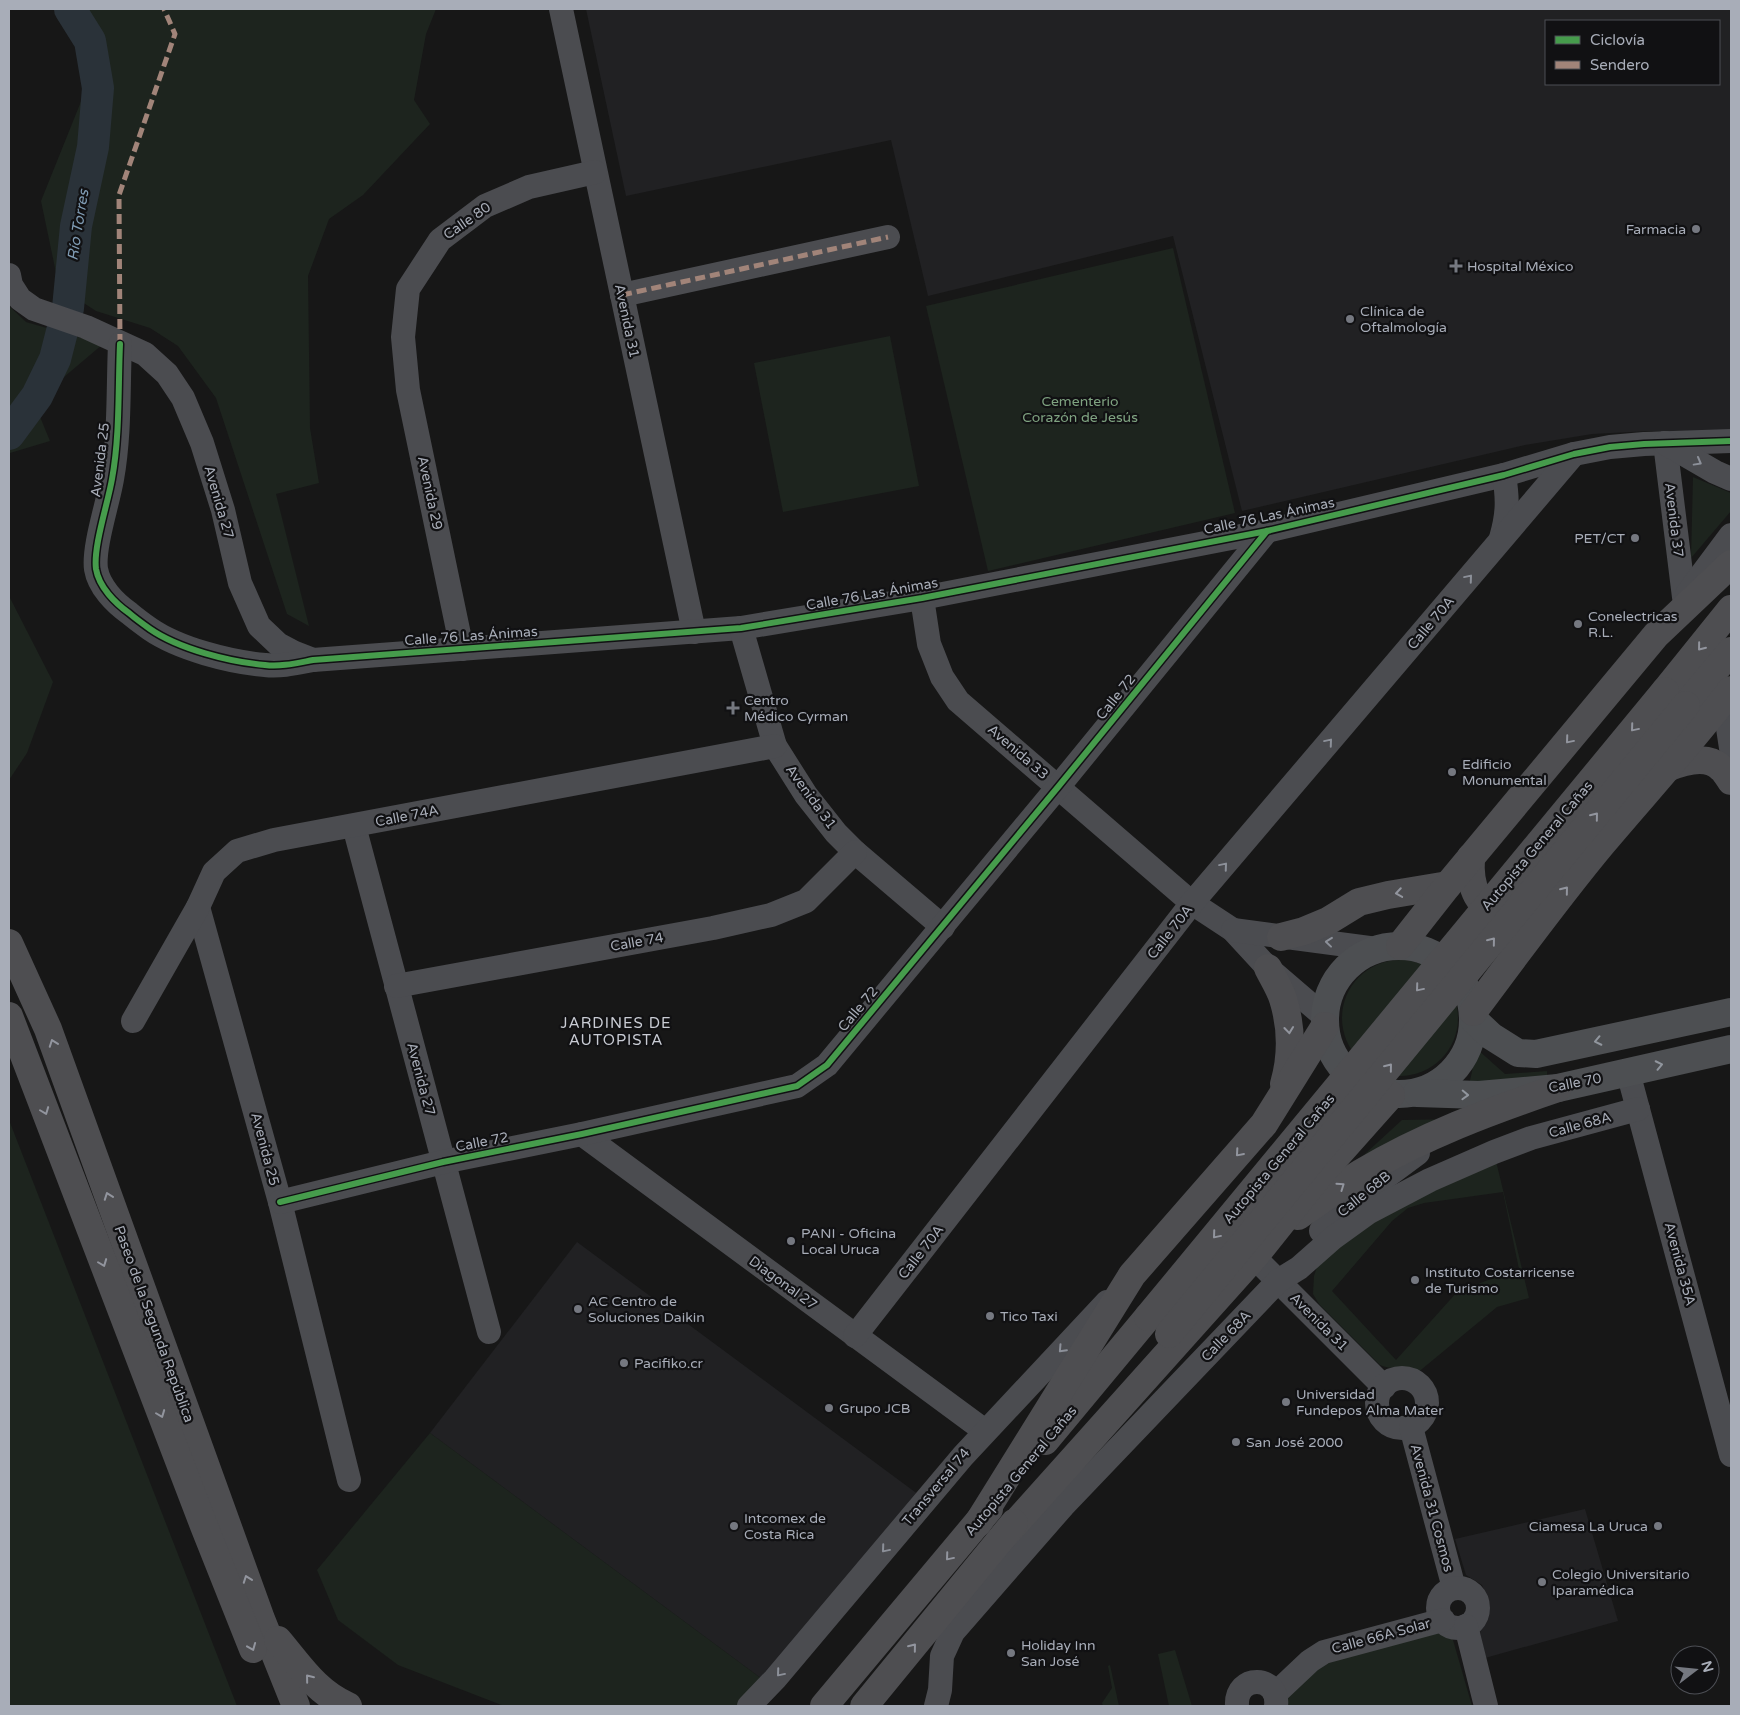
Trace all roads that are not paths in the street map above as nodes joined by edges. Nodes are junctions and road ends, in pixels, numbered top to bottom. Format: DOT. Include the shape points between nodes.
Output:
graph roads {
  1 [pos="561,9"];
  2 [pos="596,172"];
  3 [pos="888,237"];
  4 [pos="9,275"];
  5 [pos="622,295"];
  6 [pos="403,337"];
  7 [pos="120,344"];
  8 [pos="1731,441"];
  9 [pos="1665,444"];
  10 [pos="1574,454"];
  11 [pos="1504,475"];
  12 [pos="1731,479"];
  13 [pos="1267,531"];
  14 [pos="1731,535"];
  15 [pos="1500,542"];
  16 [pos="1731,564"];
  17 [pos="99,578"];
  18 [pos="1684,597"];
  19 [pos="922,598"];
  20 [pos="1731,609"];
  21 [pos="741,628"];
  22 [pos="694,632"];
  23 [pos="1656,635"];
  24 [pos="462,649"];
  25 [pos="1731,651"];
  26 [pos="314,660"];
  27 [pos="1676,698"];
  28 [pos="1725,709"];
  29 [pos="775,746"];
  30 [pos="1731,748"];
  31 [pos="1666,768"];
  32 [pos="1731,781"];
  33 [pos="1058,787"];
  34 [pos="354,826"];
  35 [pos="855,852"];
  36 [pos="1471,858"];
  37 [pos="1448,885"];
  38 [pos="1192,903"];
  39 [pos="198,907"];
  40 [pos="1547,913"];
  41 [pos="942,927"];
  42 [pos="1233,930"];
  43 [pos="1280,937"];
  44 [pos="9,943"];
  45 [pos="1389,947"];
  46 [pos="1268,968"];
  47 [pos="396,986"];
  48 [pos="1731,1012"];
  49 [pos="9,1016"];
  50 [pos="1473,1016"];
  51 [pos="133,1021"];
  52 [pos="1325,1021"];
  53 [pos="1731,1049"];
  54 [pos="1628,1072"];
  55 [pos="1558,1088"];
  56 [pos="1404,1094"];
  57 [pos="1281,1096"];
  58 [pos="1638,1110"];
  59 [pos="1463,1122"];
  60 [pos="1264,1124"];
  61 [pos="582,1134"];
  62 [pos="443,1162"];
  63 [pos="1318,1177"];
  64 [pos="280,1202"];
  65 [pos="1273,1234"];
  66 [pos="1254,1257"];
  67 [pos="1132,1275"];
  68 [pos="1278,1282"];
  69 [pos="489,1332"];
  70 [pos="856,1336"];
  71 [pos="1384,1387"];
  72 [pos="1410,1427"];
  73 [pos="985,1431"];
  74 [pos="1731,1455"];
  75 [pos="349,1480"];
  76 [pos="978,1523"];
  77 [pos="1004,1536"];
  78 [pos="1454,1588"];
  79 [pos="261,1619"];
  80 [pos="1443,1620"];
  81 [pos="1466,1626"];
  82 [pos="846,1680"];
  83 [pos="1276,1700"];
  84 [pos="276,1706"];
  85 [pos="296,1706"];
  86 [pos="348,1706"];
  87 [pos="749,1706"];
  88 [pos="807,1706"];
  89 [pos="824,1706"];
  90 [pos="864,1706"];
  91 [pos="936,1706"];
  92 [pos="1237,1706"];
  93 [pos="1486,1706"];
  1 -- 2 [label="street, Avenida 31"];
  2 -- 5 [label="street, Avenida 31"];
  2 -- 6 [label="street, Calle 80" via="529,187 485,206 440,240 408,290"];
  3 -- 5 [label="street"];
  4 -- 7 [label="street, Avenida 27" via="20,299 34,309 86,327"];
  5 -- 22 [label="street, Avenida 31"];
  6 -- 24 [label="street, Avenida 29" via="408,390"];
  7 -- 17 [label="street, Avenida 25" via="117,423 112,478 98,549 96,568"];
  7 -- 26 [label="street, Avenida 27" via="145,354 167,374 184,398 223,510 240,583 259,626 278,644"];
  8 -- 9 [label="street"];
  9 -- 10 [label="street, Calle 76 Las Ánimas" via="1610,447"];
  9 -- 12 [label="street, one-way"];
  9 -- 18 [label="street, Avenida 37"];
  10 -- 11 [label="street, Calle 76 Las Ánimas"];
  10 -- 15 [label="street, Calle 70A"];
  11 -- 13 [label="street, Calle 76 Las Ánimas"];
  11 -- 15 [label="street, Calle 70A" via="1508,501"];
  13 -- 19 [label="street, Calle 76 Las Ánimas"];
  13 -- 33 [label="street, Calle 72"];
  14 -- 18 [label="street"];
  38 -- 15 [label="street, Calle 70A, one-way"];
  16 -- 23 [label="highway"];
  17 -- 26 [label="street, Calle 76 Las Ánimas" via="119,606 152,630 202,652 267,666"];
  18 -- 23 [label="street"];
  19 -- 21 [label="street, Calle 76 Las Ánimas"];
  19 -- 33 [label="street, Avenida 33" via="929,644 942,677 958,701"];
  20 -- 27 [label="highway, Autopista General Cañas, one-way"];
  21 -- 22 [label="street, Calle 76 Las Ánimas"];
  21 -- 29 [label="street, Avenida 31"];
  22 -- 24 [label="street, Calle 76 Las Ánimas"];
  23 -- 36 [label="highway, one-way"];
  24 -- 26 [label="street, Calle 76 Las Ánimas"];
  25 -- 27 [label="highway, Autopista General Cañas"];
  27 -- 76 [label="highway, Autopista General Cañas, one-way, bridge" via="1148,1317"];
  77 -- 27 [label="highway, Autopista General Cañas, one-way, bridge"];
  28 -- 30 [label="street"];
  28 -- 31 [label="highway"];
  29 -- 34 [label="street, Calle 74A"];
  29 -- 35 [label="street, Avenida 31" via="806,795"];
  31 -- 32 [label="highway" via="1681,762 1707,761 1720,766"];
  40 -- 31 [label="highway, one-way"];
  33 -- 38 [label="street, Avenida 33"];
  33 -- 41 [label="street, Calle 72"];
  34 -- 39 [label="street, Calle 74A" via="274,840 237,851 214,872"];
  34 -- 47 [label="street, Avenida 27"];
  35 -- 41 [label="street, Avenida 31"];
  35 -- 47 [label="street, Calle 74" via="806,901 771,915"];
  36 -- 37 [label="highway"];
  36 -- 40 [label="highway" via="1470,874 1484,905 1498,915 1514,920 1531,920"];
  37 -- 43 [label="highway, one-way" via="1359,902 1328,921"];
  37 -- 45 [label="highway"];
  38 -- 42 [label="street, Avenida 33"];
  38 -- 70 [label="street, Calle 70A"];
  39 -- 51 [label="street, Calle 74A"];
  39 -- 64 [label="street, Avenida 25"];
  40 -- 50 [label="highway"];
  41 -- 61 [label="street, Calle 72" via="827,1066 797,1086"];
  42 -- 43 [label="street, Avenida 33"];
  42 -- 46 [label="street, Avenida 33"];
  45 -- 43 [label="street, Avenida 33, one-way"];
  79 -- 44 [label="highway, Paseo de la Segunda República, one-way" via="48,1029"];
  45 -- 50 [label="main road" via="1421,949 1440,958 1456,973 1468,992"];
  45 -- 52 [label="main road" via="1357,959 1340,975 1330,994"];
  46 -- 52 [label="street, Avenida 33"];
  46 -- 57 [label="highway, one-way" via="1283,998 1290,1031 1289,1064"];
  47 -- 62 [label="street, Avenida 27"];
  48 -- 50 [label="main road, one-way" via="1536,1054 1518,1053 1491,1036"];
  49 -- 84 [label="highway, Paseo de la Segunda República, one-way"];
  50 -- 56 [label="main road" via="1470,1045 1458,1067 1439,1084"];
  52 -- 56 [label="main road" via="1328,1043 1346,1072 1374,1090"];
  52 -- 57 [label="highway"];
  54 -- 53 [label="main road, Calle 70, one-way"];
  54 -- 55 [label="main road, Calle 70"];
  54 -- 58 [label="street, Avenida 35A"];
  56 -- 55 [label="main road, Calle 70, one-way" via="1479,1095"];
  55 -- 59 [label="highway"];
  56 -- 63 [label="highway"];
  57 -- 60 [label="highway"];
  58 -- 68 [label="street, Calle 68A" via="1531,1138 1430,1180 1369,1212"];
  58 -- 74 [label="street, Avenida 35A"];
  65 -- 59 [label="highway, one-way" via="1360,1173"];
  59 -- 68 [label="street, Calle 68B" via="1348,1205 1298,1253"];
  60 -- 63 [label="highway" via="1280,1126 1305,1140 1316,1162"];
  60 -- 67 [label="highway, one-way"];
  61 -- 62 [label="street, Calle 72"];
  61 -- 70 [label="street, Diagonal 27"];
  62 -- 64 [label="street, Calle 72"];
  62 -- 69 [label="street, Avenida 27"];
  63 -- 65 [label="highway"];
  64 -- 75 [label="street, Avenida 25"];
  65 -- 66 [label="highway"];
  66 -- 68 [label="street, Avenida 31"];
  66 -- 77 [label="highway"];
  67 -- 73 [label="street, Transversal 74, one-way"];
  67 -- 76 [label="highway"];
  68 -- 71 [label="street, Avenida 31"];
  68 -- 91 [label="street, Calle 68A" via="1064,1506 953,1632 942,1656"];
  70 -- 73 [label="street, Diagonal 27"];
  71 -- 72 [label="street" via="1378,1400 1380,1414 1396,1427"];
  71 -- 72 [label="street" via="1404,1378 1418,1383 1423,1389 1426,1411 1417,1424"];
  72 -- 78 [label="street, Avenida 31 Cosmos"];
  73 -- 87 [label="street, Transversal 74, one-way"];
  76 -- 82 [label="highway, Autopista General Cañas, one-way"];
  90 -- 77 [label="highway, Autopista General Cañas, one-way"];
  78 -- 80 [label="street" via="1440,1600 1439,1612"];
  78 -- 81 [label="street" via="1467,1590 1476,1599 1476,1618"];
  79 -- 85 [label="highway, Paseo de la Segunda República"];
  86 -- 79 [label="highway, one-way" via="316,1687"];
  80 -- 81 [label="street" via="1453,1627"];
  80 -- 83 [label="street, Calle 66A Solar" via="1324,1652 1310,1661"];
  81 -- 93 [label="street"];
  82 -- 88 [label="highway"];
  82 -- 89 [label="highway, Autopista General Cañas"];
  83 -- 92 [label="street" via="1265,1684 1252,1682 1238,1694"];
}
